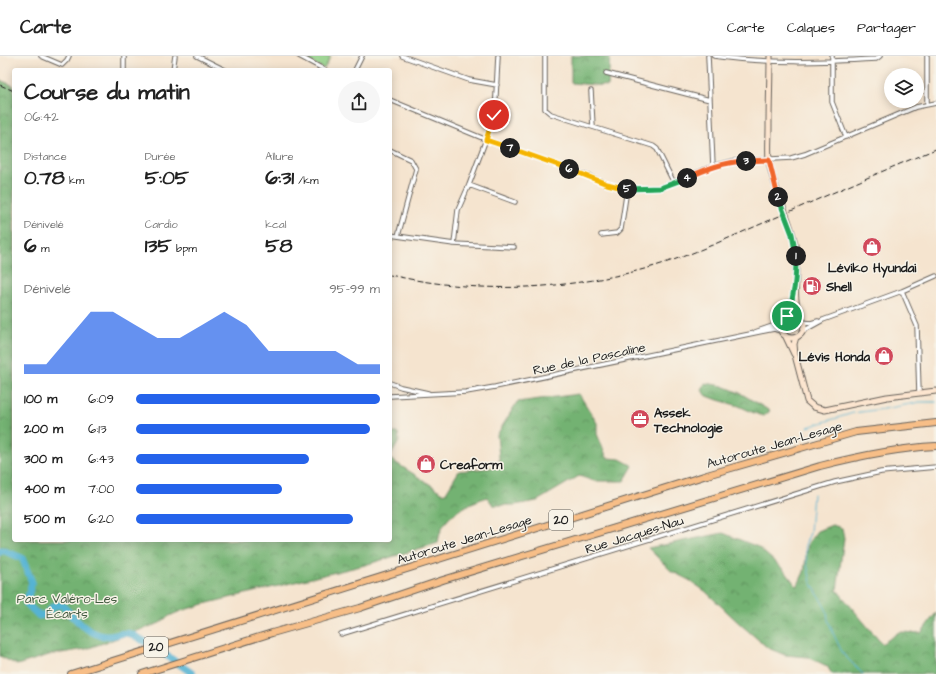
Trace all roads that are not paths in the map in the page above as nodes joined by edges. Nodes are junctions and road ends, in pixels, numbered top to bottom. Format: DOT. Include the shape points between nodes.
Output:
graph roads {
  1 [pos="41,56"];
  2 [pos="69,56"];
  3 [pos="124,56"];
  4 [pos="174,56"];
  5 [pos="198,56"];
  6 [pos="300,56"];
  7 [pos="362,56"];
  8 [pos="402,56"];
  9 [pos="498,56"];
  10 [pos="545,56"];
  11 [pos="708,56"];
  12 [pos="714,56"];
  13 [pos="832,56"];
  14 [pos="880,56"];
  15 [pos="927,56"];
  16 [pos="407,57"];
  17 [pos="770,59"];
  18 [pos="832,61"];
  19 [pos="124,68"];
  20 [pos="173,68"];
  21 [pos="221,68"];
  22 [pos="322,68"];
  23 [pos="356,68"];
  24 [pos="606,73"];
  25 [pos="497,85"];
  26 [pos="591,91"];
  27 [pos="710,100"];
  28 [pos="392,101"];
  29 [pos="928,104"];
  30 [pos="936,104"];
  31 [pos="593,127"];
  32 [pos="846,137"];
  33 [pos="486,140"];
  34 [pos="392,151"];
  35 [pos="769,160"];
  36 [pos="713,166"];
  37 [pos="674,183"];
  38 [pos="470,185"];
  39 [pos="628,189"];
  40 [pos="515,202"];
  41 [pos="392,235"];
  42 [pos="601,235"];
  43 [pos="398,236"];
  44 [pos="454,244"];
  45 [pos="514,247"];
  46 [pos="936,276"];
  47 [pos="795,289"];
  48 [pos="902,291"];
  49 [pos="787,316"];
  50 [pos="801,320"];
  51 [pos="822,320"];
  52 [pos="781,321"];
  53 [pos="802,331"];
  54 [pos="783,333"];
  55 [pos="746,335"];
  56 [pos="796,337"];
  57 [pos="795,355"];
  58 [pos="392,384"];
  59 [pos="936,391"];
  60 [pos="919,393"];
  61 [pos="435,394"];
  62 [pos="392,396"];
  63 [pos="936,423"];
  64 [pos="936,446"];
  65 [pos="936,467"];
  66 [pos="342,634"];
  67 [pos="71,674"];
  68 [pos="142,674"];
  1 -- 2 [label="street" via="62,65"];
  3 -- 19 [label="street"];
  4 -- 20 [label="street"];
  5 -- 21 [label="street"];
  6 -- 22 [label="street"];
  7 -- 23 [label="street"];
  8 -- 16 [label="street"];
  9 -- 25 [label="street"];
  10 -- 31 [label="street" via="545,109 551,114"];
  11 -- 27 [label="street"];
  12 -- 17 [label="street" via="739,60"];
  13 -- 18 [label="street"];
  14 -- 18 [label="street" via="876,59"];
  15 -- 29 [label="street"];
  16 -- 25 [label="street" via="469,80"];
  17 -- 18 [label="street"];
  17 -- 35 [label="street"];
  18 -- 32 [label="street" via="832,102"];
  24 -- 27 [label="street"];
  25 -- 33 [label="street" via="494,115"];
  26 -- 31 [label="street"];
  27 -- 36 [label="street"];
  28 -- 33 [label="street"];
  29 -- 30 [label="street"];
  29 -- 32 [label="street"];
  31 -- 37 [label="street" via="653,146"];
  32 -- 35 [label="street" via="805,154"];
  33 -- 38 [label="street"];
  33 -- 39 [label="street" via="607,184"];
  34 -- 43 [label="street" via="411,160 416,169"];
  35 -- 36 [label="street"];
  35 -- 47 [label="street" via="775,189 795,245"];
  36 -- 37 [label="street"];
  37 -- 39 [label="street" via="660,188"];
  38 -- 40 [label="street"];
  38 -- 44 [label="street" via="458,210"];
  39 -- 42 [label="street" via="621,229"];
  41 -- 43 [label="street"];
  43 -- 44 [label="street"];
  44 -- 45 [label="street"];
  46 -- 48 [label="street"];
  47 -- 49 [label="street" via="791,310"];
  47 -- 50 [label="street"];
  48 -- 51 [label="street"];
  48 -- 60 [label="street" via="917,326"];
  49 -- 50 [label="street" via="794,315"];
  49 -- 52 [label="street"];
  50 -- 51 [label="street" via="811,323"];
  50 -- 53 [label="street" via="804,326"];
  51 -- 53 [label="street"];
  52 -- 54 [label="street"];
  52 -- 55 [label="street, Rue de la Pascaline"];
  53 -- 56 [label="street"];
  54 -- 55 [label="street, Rue de la Pascaline" via="774,329"];
  54 -- 56 [label="street" via="789,338"];
  54 -- 57 [label="street"];
  55 -- 61 [label="street, Rue de la Pascaline" via="495,388"];
  56 -- 57 [label="street"];
  57 -- 60 [label="street" via="807,401 814,407 825,410"];
  58 -- 61 [label="street, Rue de la Pascaline"];
  59 -- 60 [label="street"];
  61 -- 62 [label="street, Rue de la Pascaline"];
  63 -- 67 [label="highway, Autoroute Jean-Lesage / 20" via="856,432 707,475"];
  64 -- 68 [label="highway, 20" via="862,455 820,466"];
  65 -- 66 [label="street, Rue Jacques-Nau" via="881,472 835,482"];
}
